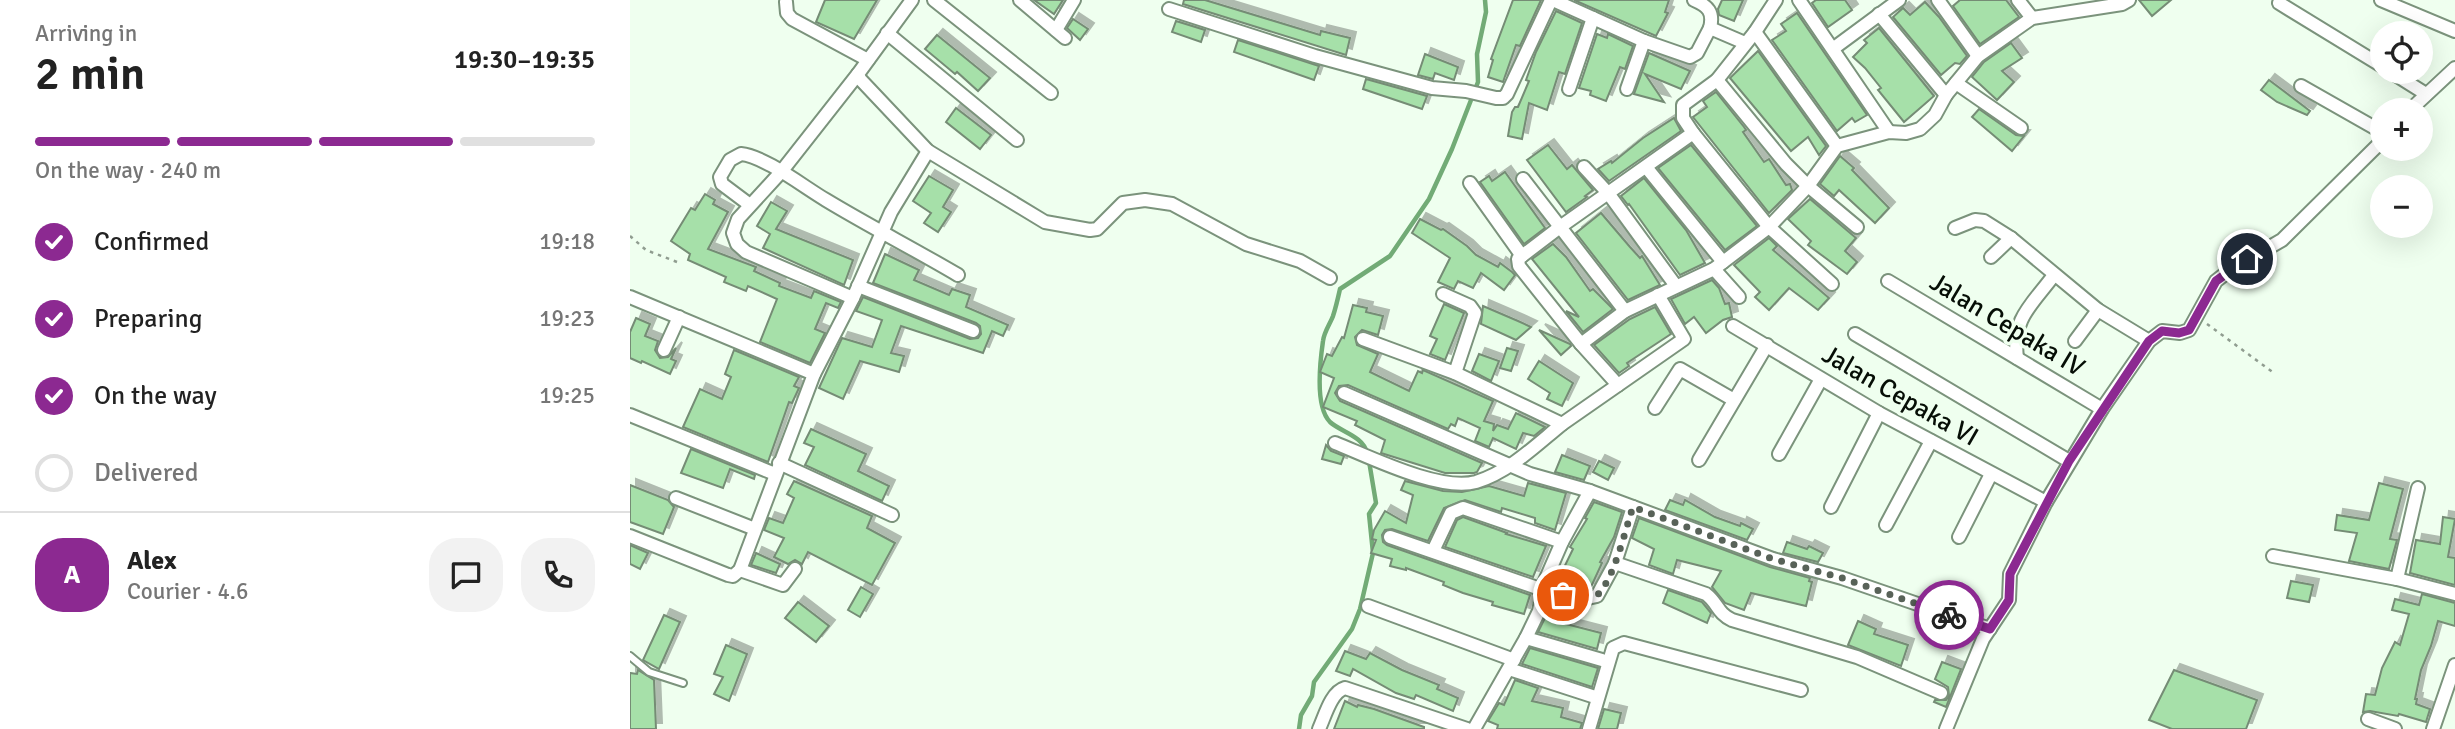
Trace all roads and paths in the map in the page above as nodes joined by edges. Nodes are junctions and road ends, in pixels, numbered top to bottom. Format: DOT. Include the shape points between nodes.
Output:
graph roads {
  1 [pos="912,0"];
  2 [pos="934,0"];
  3 [pos="1020,0"];
  4 [pos="1074,0"];
  5 [pos="1552,0"];
  6 [pos="1694,0"];
  7 [pos="1776,0"];
  8 [pos="1799,0"];
  9 [pos="1899,0"];
  10 [pos="1938,0"];
  11 [pos="2018,0"];
  12 [pos="2381,0"];
  13 [pos="2123,1"];
  14 [pos="786,2"];
  15 [pos="2280,3"];
  16 [pos="1169,9"];
  17 [pos="1879,15"];
  18 [pos="1594,18"];
  19 [pos="2032,18"];
  20 [pos="1710,28"];
  21 [pos="2455,31"];
  22 [pos="1755,32"];
  23 [pos="887,33"];
  24 [pos="1644,41"];
  25 [pos="1745,43"];
  26 [pos="1834,48"];
  27 [pos="1978,56"];
  28 [pos="2370,59"];
  29 [pos="867,60"];
  30 [pos="2455,68"];
  31 [pos="858,74"];
  32 [pos="1717,80"];
  33 [pos="1956,83"];
  34 [pos="2410,84"];
  35 [pos="2301,86"];
  36 [pos="1569,89"];
  37 [pos="1628,89"];
  38 [pos="1051,93"];
  39 [pos="2426,94"];
  40 [pos="1946,95"];
  41 [pos="2422,98"];
  42 [pos="2370,125"];
  43 [pos="2021,128"];
  44 [pos="1889,132"];
  45 [pos="1693,133"];
  46 [pos="1017,140"];
  47 [pos="1837,146"];
  48 [pos="928,151"];
  49 [pos="2370,153"];
  50 [pos="1584,167"];
  51 [pos="1646,167"];
  52 [pos="781,172"];
  53 [pos="1523,179"];
  54 [pos="1470,183"];
  55 [pos="1808,186"];
  56 [pos="1608,193"];
  57 [pos="750,205"];
  58 [pos="1560,227"];
  59 [pos="1769,227"];
  60 [pos="1857,227"];
  61 [pos="1955,228"];
  62 [pos="881,233"];
  63 [pos="630,236"];
  64 [pos="2011,238"];
  65 [pos="1522,256"];
  66 [pos="1991,257"];
  67 [pos="677,262"];
  68 [pos="1718,266"];
  69 [pos="958,275"];
  70 [pos="2054,275"];
  71 [pos="1330,278"];
  72 [pos="1888,281"];
  73 [pos="1832,284"];
  74 [pos="1675,286"];
  75 [pos="855,292"];
  76 [pos="1443,294"];
  77 [pos="1658,295"];
  78 [pos="630,297"];
  79 [pos="1739,298"];
  80 [pos="2098,310"];
  81 [pos="1625,311"];
  82 [pos="2196,316"];
  83 [pos="679,317"];
  84 [pos="1733,326"];
  85 [pos="973,331"];
  86 [pos="1855,334"];
  87 [pos="1363,339"];
  88 [pos="2075,341"];
  89 [pos="2149,341"];
  90 [pos="1581,344"];
  91 [pos="1767,345"];
  92 [pos="664,350"];
  93 [pos="2017,358"];
  94 [pos="1455,373"];
  95 [pos="2274,373"];
  96 [pos="814,374"];
  97 [pos="1821,379"];
  98 [pos="1618,385"];
  99 [pos="1345,393"];
  100 [pos="1734,400"];
  101 [pos="1655,408"];
  102 [pos="2102,409"];
  103 [pos="1880,413"];
  104 [pos="630,415"];
  105 [pos="1562,424"];
  106 [pos="1931,441"];
  107 [pos="1335,443"];
  108 [pos="1779,454"];
  109 [pos="1699,460"];
  110 [pos="2069,461"];
  111 [pos="1514,466"];
  112 [pos="777,469"];
  113 [pos="1991,474"];
  114 [pos="2418,488"];
  115 [pos="1590,491"];
  116 [pos="676,498"];
  117 [pos="2046,502"];
  118 [pos="1633,507"];
  119 [pos="1831,507"];
  120 [pos="892,515"];
  121 [pos="1886,525"];
  122 [pos="755,529"];
  123 [pos="630,536"];
  124 [pos="1390,537"];
  125 [pos="1959,537"];
  126 [pos="1562,542"];
  127 [pos="1433,551"];
  128 [pos="2273,556"];
  129 [pos="1615,563"];
  130 [pos="795,569"];
  131 [pos="740,570"];
  132 [pos="2397,579"];
  133 [pos="1543,590"];
  134 [pos="2455,594"];
  135 [pos="1368,607"];
  136 [pos="1990,629"];
  137 [pos="1526,638"];
  138 [pos="630,656"];
  139 [pos="1602,660"];
  140 [pos="1511,665"];
  141 [pos="2455,665"];
  142 [pos="2453,681"];
  143 [pos="682,683"];
  144 [pos="1801,690"];
  145 [pos="1941,693"];
  146 [pos="1592,696"];
  147 [pos="2368,719"];
  148 [pos="1319,729"];
  149 [pos="1467,729"];
  150 [pos="1474,729"];
  151 [pos="1589,729"];
  152 [pos="1946,729"];
  153 [pos="2395,729"];
  154 [pos="2433,729"];
  1 -- 23 [label="street"];
  2 -- 38 [label="street"];
  3 -- 4 [label="street" via="1060,34"];
  5 -- 16 [label="street" via="1507,94 1496,98 1419,85"];
  5 -- 18 [label="street"];
  6 -- 20 [label="street" via="1710,10"];
  7 -- 22 [label="street"];
  8 -- 26 [label="street"];
  9 -- 17 [label="street"];
  10 -- 27 [label="street"];
  11 -- 19 [label="street"];
  12 -- 21 [label="street"];
  13 -- 19 [label="street"];
  14 -- 29 [label="street" via="792,19"];
  15 -- 28 [label="street"];
  17 -- 26 [label="street"];
  17 -- 40 [label="street"];
  18 -- 24 [label="street"];
  18 -- 36 [label="street"];
  19 -- 27 [label="street"];
  20 -- 24 [label="street" via="1690,57"];
  20 -- 25 [label="street"];
  22 -- 25 [label="street"];
  22 -- 47 [label="street"];
  23 -- 29 [label="street"];
  23 -- 46 [label="street"];
  24 -- 37 [label="street"];
  25 -- 32 [label="street"];
  26 -- 44 [label="street"];
  27 -- 33 [label="street"];
  29 -- 31 [label="street"];
  30 -- 39 [label="street"];
  31 -- 48 [label="street"];
  31 -- 52 [label="street"];
  32 -- 45 [label="street" via="1683,105 1683,118"];
  32 -- 55 [label="street"];
  33 -- 40 [label="street"];
  33 -- 43 [label="street"];
  34 -- 39 [label="street"];
  35 -- 42 [label="street"];
  39 -- 41 [label="street"];
  40 -- 44 [label="street" via="1920,129"];
  44 -- 47 [label="street"];
  45 -- 51 [label="street"];
  45 -- 59 [label="street"];
  47 -- 55 [label="street"];
  48 -- 62 [label="street"];
  48 -- 71 [label="street" via="1045,222 1090,230 1103,225 1123,203 1172,204 1246,244 1300,261"];
  49 -- 82 [label="street" via="2282,240 2216,281"];
  50 -- 56 [label="street"];
  51 -- 56 [label="street"];
  51 -- 68 [label="street"];
  52 -- 57 [label="street"];
  52 -- 57 [label="street" via="748,154 730,160 722,171 722,184"];
  52 -- 62 [label="street"];
  53 -- 58 [label="street"];
  54 -- 65 [label="street"];
  55 -- 59 [label="street"];
  55 -- 60 [label="street"];
  56 -- 58 [label="street"];
  56 -- 74 [label="street"];
  57 -- 75 [label="street" via="733,233 746,252"];
  58 -- 65 [label="street"];
  58 -- 81 [label="street"];
  59 -- 68 [label="street"];
  59 -- 73 [label="street"];
  61 -- 64 [label="street" via="1980,220"];
  62 -- 69 [label="street"];
  62 -- 75 [label="street"];
  63 -- 67 [label="path" via="646,250"];
  64 -- 66 [label="street"];
  64 -- 70 [label="street"];
  65 -- 90 [label="street" via="1519,265"];
  68 -- 74 [label="street"];
  68 -- 79 [label="street"];
  70 -- 80 [label="street"];
  70 -- 93 [label="street" via="2018,326"];
  72 -- 93 [label="street, Jalan Cepaka IV"];
  74 -- 77 [label="street"];
  75 -- 85 [label="street"];
  75 -- 96 [label="street"];
  76 -- 94 [label="street" via="1475,313"];
  77 -- 81 [label="street"];
  77 -- 98 [label="street" via="1684,339"];
  78 -- 83 [label="street"];
  80 -- 88 [label="street"];
  80 -- 89 [label="street"];
  81 -- 90 [label="street"];
  82 -- 89 [label="street" via="2184,333 2162,331"];
  82 -- 95 [label="path"];
  83 -- 92 [label="street"];
  83 -- 96 [label="street"];
  84 -- 91 [label="street, Jalan Cepaka VI"];
  86 -- 110 [label="street"];
  87 -- 94 [label="street"];
  89 -- 102 [label="street"];
  90 -- 98 [label="street"];
  91 -- 97 [label="street, Jalan Cepaka VI"];
  91 -- 100 [label="street"];
  93 -- 102 [label="street, Jalan Cepaka IV"];
  94 -- 105 [label="street"];
  96 -- 112 [label="street"];
  97 -- 103 [label="street, Jalan Cepaka VI"];
  97 -- 108 [label="street"];
  98 -- 105 [label="street"];
  99 -- 111 [label="street"];
  100 -- 101 [label="street" via="1680,369"];
  100 -- 109 [label="street"];
  102 -- 110 [label="street"];
  103 -- 106 [label="street, Jalan Cepaka VI"];
  103 -- 119 [label="street"];
  104 -- 112 [label="street"];
  105 -- 111 [label="street"];
  106 -- 113 [label="street, Jalan Cepaka VI"];
  106 -- 121 [label="street"];
  107 -- 111 [label="street" via="1445,482 1474,482"];
  110 -- 117 [label="street"];
  111 -- 115 [label="street"];
  112 -- 120 [label="street"];
  112 -- 122 [label="street"];
  113 -- 117 [label="street, Jalan Cepaka VI"];
  113 -- 125 [label="street"];
  114 -- 132 [label="street"];
  115 -- 118 [label="street"];
  115 -- 126 [label="street"];
  116 -- 122 [label="street"];
  117 -- 136 [label="street" via="2010,574 2009,600"];
  118 -- 129 [label="street"];
  118 -- 136 [label="street" via="1773,559"];
  122 -- 131 [label="street"];
  123 -- 131 [label="street" via="728,575"];
  124 -- 127 [label="street"];
  126 -- 127 [label="street" via="1458,509 1451,513"];
  126 -- 133 [label="street"];
  127 -- 133 [label="street"];
  128 -- 132 [label="street"];
  129 -- 133 [label="street" via="1592,599"];
  129 -- 145 [label="street" via="1706,594 1722,616 1732,620 1857,657"];
  130 -- 131 [label="street" via="783,585"];
  132 -- 134 [label="street"];
  133 -- 137 [label="street"];
  135 -- 140 [label="street"];
  136 -- 152 [label="street"];
  137 -- 139 [label="street"];
  137 -- 140 [label="street"];
  138 -- 143 [label="lane" via="649,672"];
  140 -- 146 [label="street"];
  140 -- 150 [label="street"];
  141 -- 142 [label="street"];
  142 -- 154 [label="street"];
  144 -- 151 [label="street" via="1624,643 1613,648"];
  147 -- 153 [label="street"];
  148 -- 149 [label="street" via="1334,696 1345,688"];
}
